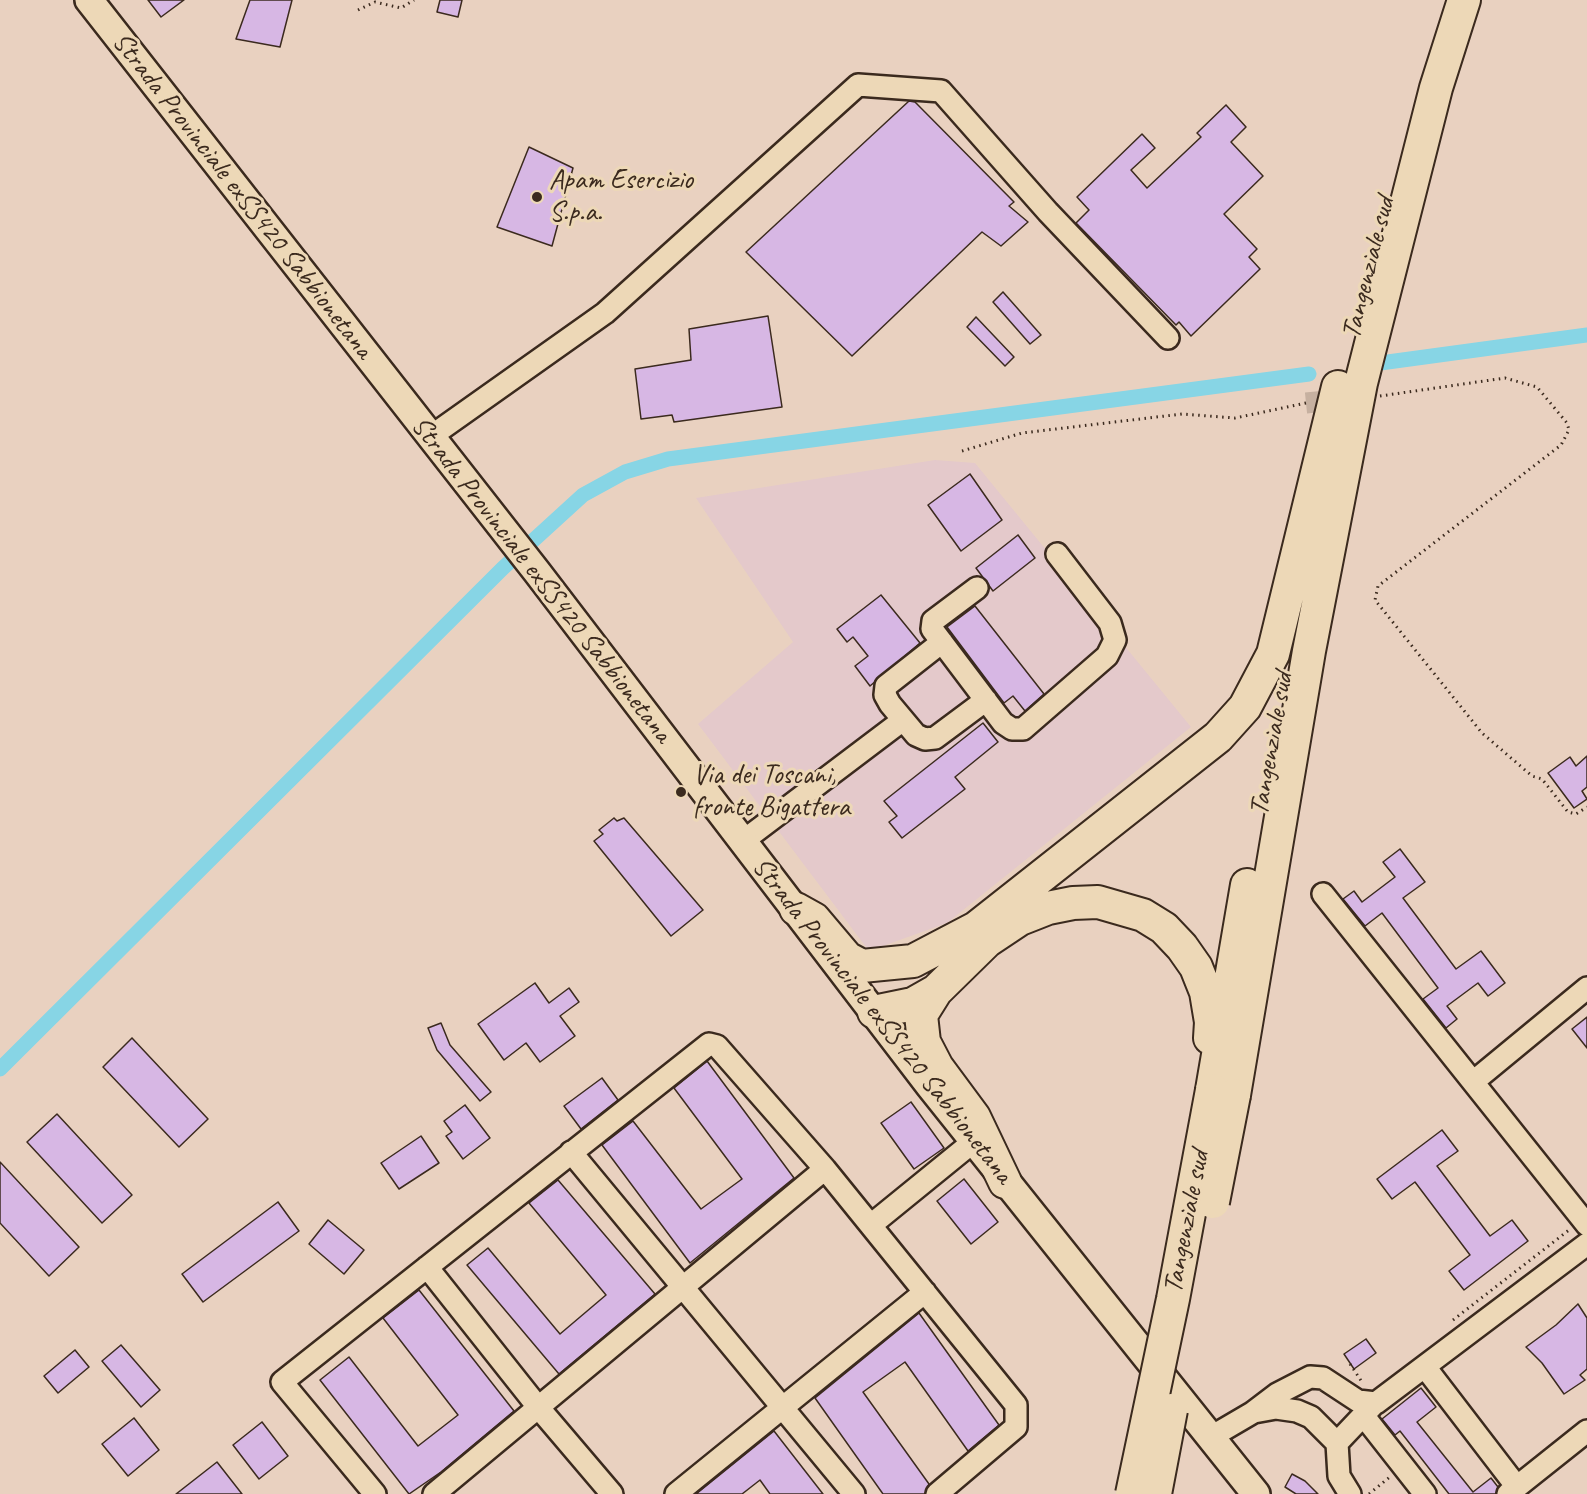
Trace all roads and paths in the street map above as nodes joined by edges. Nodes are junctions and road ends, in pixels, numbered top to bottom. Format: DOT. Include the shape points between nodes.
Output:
graph roads {
  1 [pos="89,0"];
  2 [pos="414,0"];
  3 [pos="1442,0"];
  4 [pos="1464,0"];
  5 [pos="358,10"];
  6 [pos="1167,338"];
  7 [pos="1338,387"];
  8 [pos="1372,397"];
  9 [pos="1306,403"];
  10 [pos="430,438"];
  11 [pos="962,451"];
  12 [pos="1057,555"];
  13 [pos="977,588"];
  14 [pos="942,642"];
  15 [pos="986,700"];
  16 [pos="903,720"];
  17 [pos="1587,807"];
  18 [pos="743,841"];
  19 [pos="1323,894"];
  20 [pos="795,909"];
  21 [pos="913,961"];
  22 [pos="1587,988"];
  23 [pos="936,991"];
  24 [pos="874,1012"];
  25 [pos="1473,1082"];
  26 [pos="1216,1092"];
  27 [pos="974,1142"];
  28 [pos="571,1152"];
  29 [pos="825,1170"];
  30 [pos="1005,1182"];
  31 [pos="871,1225"];
  32 [pos="1587,1226"];
  33 [pos="1587,1244"];
  34 [pos="427,1267"];
  35 [pos="683,1287"];
  36 [pos="925,1292"];
  37 [pos="1350,1364"];
  38 [pos="1425,1367"];
  39 [pos="1369,1402"];
  40 [pos="538,1407"];
  41 [pos="783,1408"];
  42 [pos="1252,1413"];
  43 [pos="1587,1431"];
  44 [pos="1211,1437"];
  45 [pos="1337,1443"];
  46 [pos="1512,1490"];
  47 [pos="375,1494"];
  48 [pos="434,1494"];
  49 [pos="612,1494"];
  50 [pos="676,1494"];
  51 [pos="854,1494"];
  52 [pos="937,1494"];
  53 [pos="1132,1494"];
  54 [pos="1155,1494"];
  55 [pos="1256,1494"];
  56 [pos="1350,1494"];
  57 [pos="1425,1494"];
  1 -- 10 [label="main road, Strada Provinciale exSS420 Sabbionetana"];
  2 -- 5 [label="path" via="400,8 375,3"];
  3 -- 7 [label="highway, Tangenziale sud" via="1415,84"];
  4 -- 26 [label="highway, Tangenziale sud" via="1436,88 1361,383"];
  6 -- 10 [label="street" via="941,91 858,85 605,313"];
  7 -- 21 [label="highway" via="1276,644 1262,680 1245,707 1218,737 976,928"];
  7 -- 26 [label="highway, Tangenziale sud" via="1289,647"];
  8 -- 17 [label="path" via="1505,378 1537,387 1567,423 1569,430 1561,445 1378,586 1375,600 1482,733 1532,776 1542,779 1568,812 1576,814"];
  9 -- 11 [label="path" via="1235,418 1182,414 1022,433"];
  10 -- 18 [label="main road, Strada Provinciale exSS420 Sabbionetana"];
  12 -- 15 [label="street" via="1110,623 1115,640 1112,648 1023,729 1012,729 1003,723"];
  13 -- 14 [label="street" via="933,621 932,629"];
  14 -- 15 [label="street"];
  14 -- 16 [label="street" via="886,686 885,695"];
  15 -- 16 [label="street" via="934,738 925,740 916,735"];
  16 -- 18 [label="street"];
  18 -- 20 [label="main road, Strada Provinciale exSS420 Sabbionetana"];
  19 -- 25 [label="street"];
  20 -- 21 [label="highway" via="814,919 847,958 862,966"];
  20 -- 24 [label="main road, Strada Provinciale exSS420 Sabbionetana"];
  21 -- 24 [label="highway" via="893,980"];
  22 -- 25 [label="street"];
  23 -- 24 [label="highway" via="913,1004"];
  23 -- 26 [label="highway" via="987,942 1020,919 1048,908 1098,902 1143,915 1164,928 1196,967 1206,992 1211,1022 1210,1054"];
  23 -- 30 [label="highway" via="921,1015 924,1042 974,1117"];
  24 -- 27 [label="main road, Strada Provinciale exSS420 Sabbionetana"];
  25 -- 32 [label="street"];
  26 -- 53 [label="highway, Tangenziale sud, bridge"];
  26 -- 54 [label="highway, Tangenziale sud, bridge"];
  27 -- 30 [label="main road, Strada Provinciale exSS420 Sabbionetana"];
  27 -- 31 [label="street"];
  28 -- 29 [label="street" via="709,1044 717,1046"];
  28 -- 34 [label="street"];
  28 -- 35 [label="street"];
  29 -- 31 [label="street"];
  29 -- 35 [label="street"];
  30 -- 44 [label="main road, Strada Provinciale exSS420 Sabbionetana"];
  31 -- 36 [label="street"];
  33 -- 38 [label="street"];
  34 -- 40 [label="street"];
  34 -- 47 [label="street" via="282,1382"];
  35 -- 40 [label="street"];
  35 -- 41 [label="street"];
  36 -- 41 [label="street"];
  36 -- 52 [label="street" via="1016,1405 1016,1427"];
  37 -- 39 [label="path"];
  38 -- 39 [label="street"];
  38 -- 46 [label="street"];
  39 -- 42 [label="street" via="1358,1401 1323,1378 1310,1377"];
  39 -- 45 [label="street"];
  39 -- 57 [label="street"];
  40 -- 48 [label="street"];
  40 -- 49 [label="street"];
  41 -- 50 [label="street"];
  41 -- 51 [label="street"];
  42 -- 44 [label="street"];
  42 -- 45 [label="street" via="1276,1408 1297,1411 1311,1417"];
  43 -- 46 [label="street"];
  44 -- 55 [label="main road, Strada Provinciale exSS420 Sabbionetana"];
  45 -- 56 [label="street" via="1339,1476"];
}
